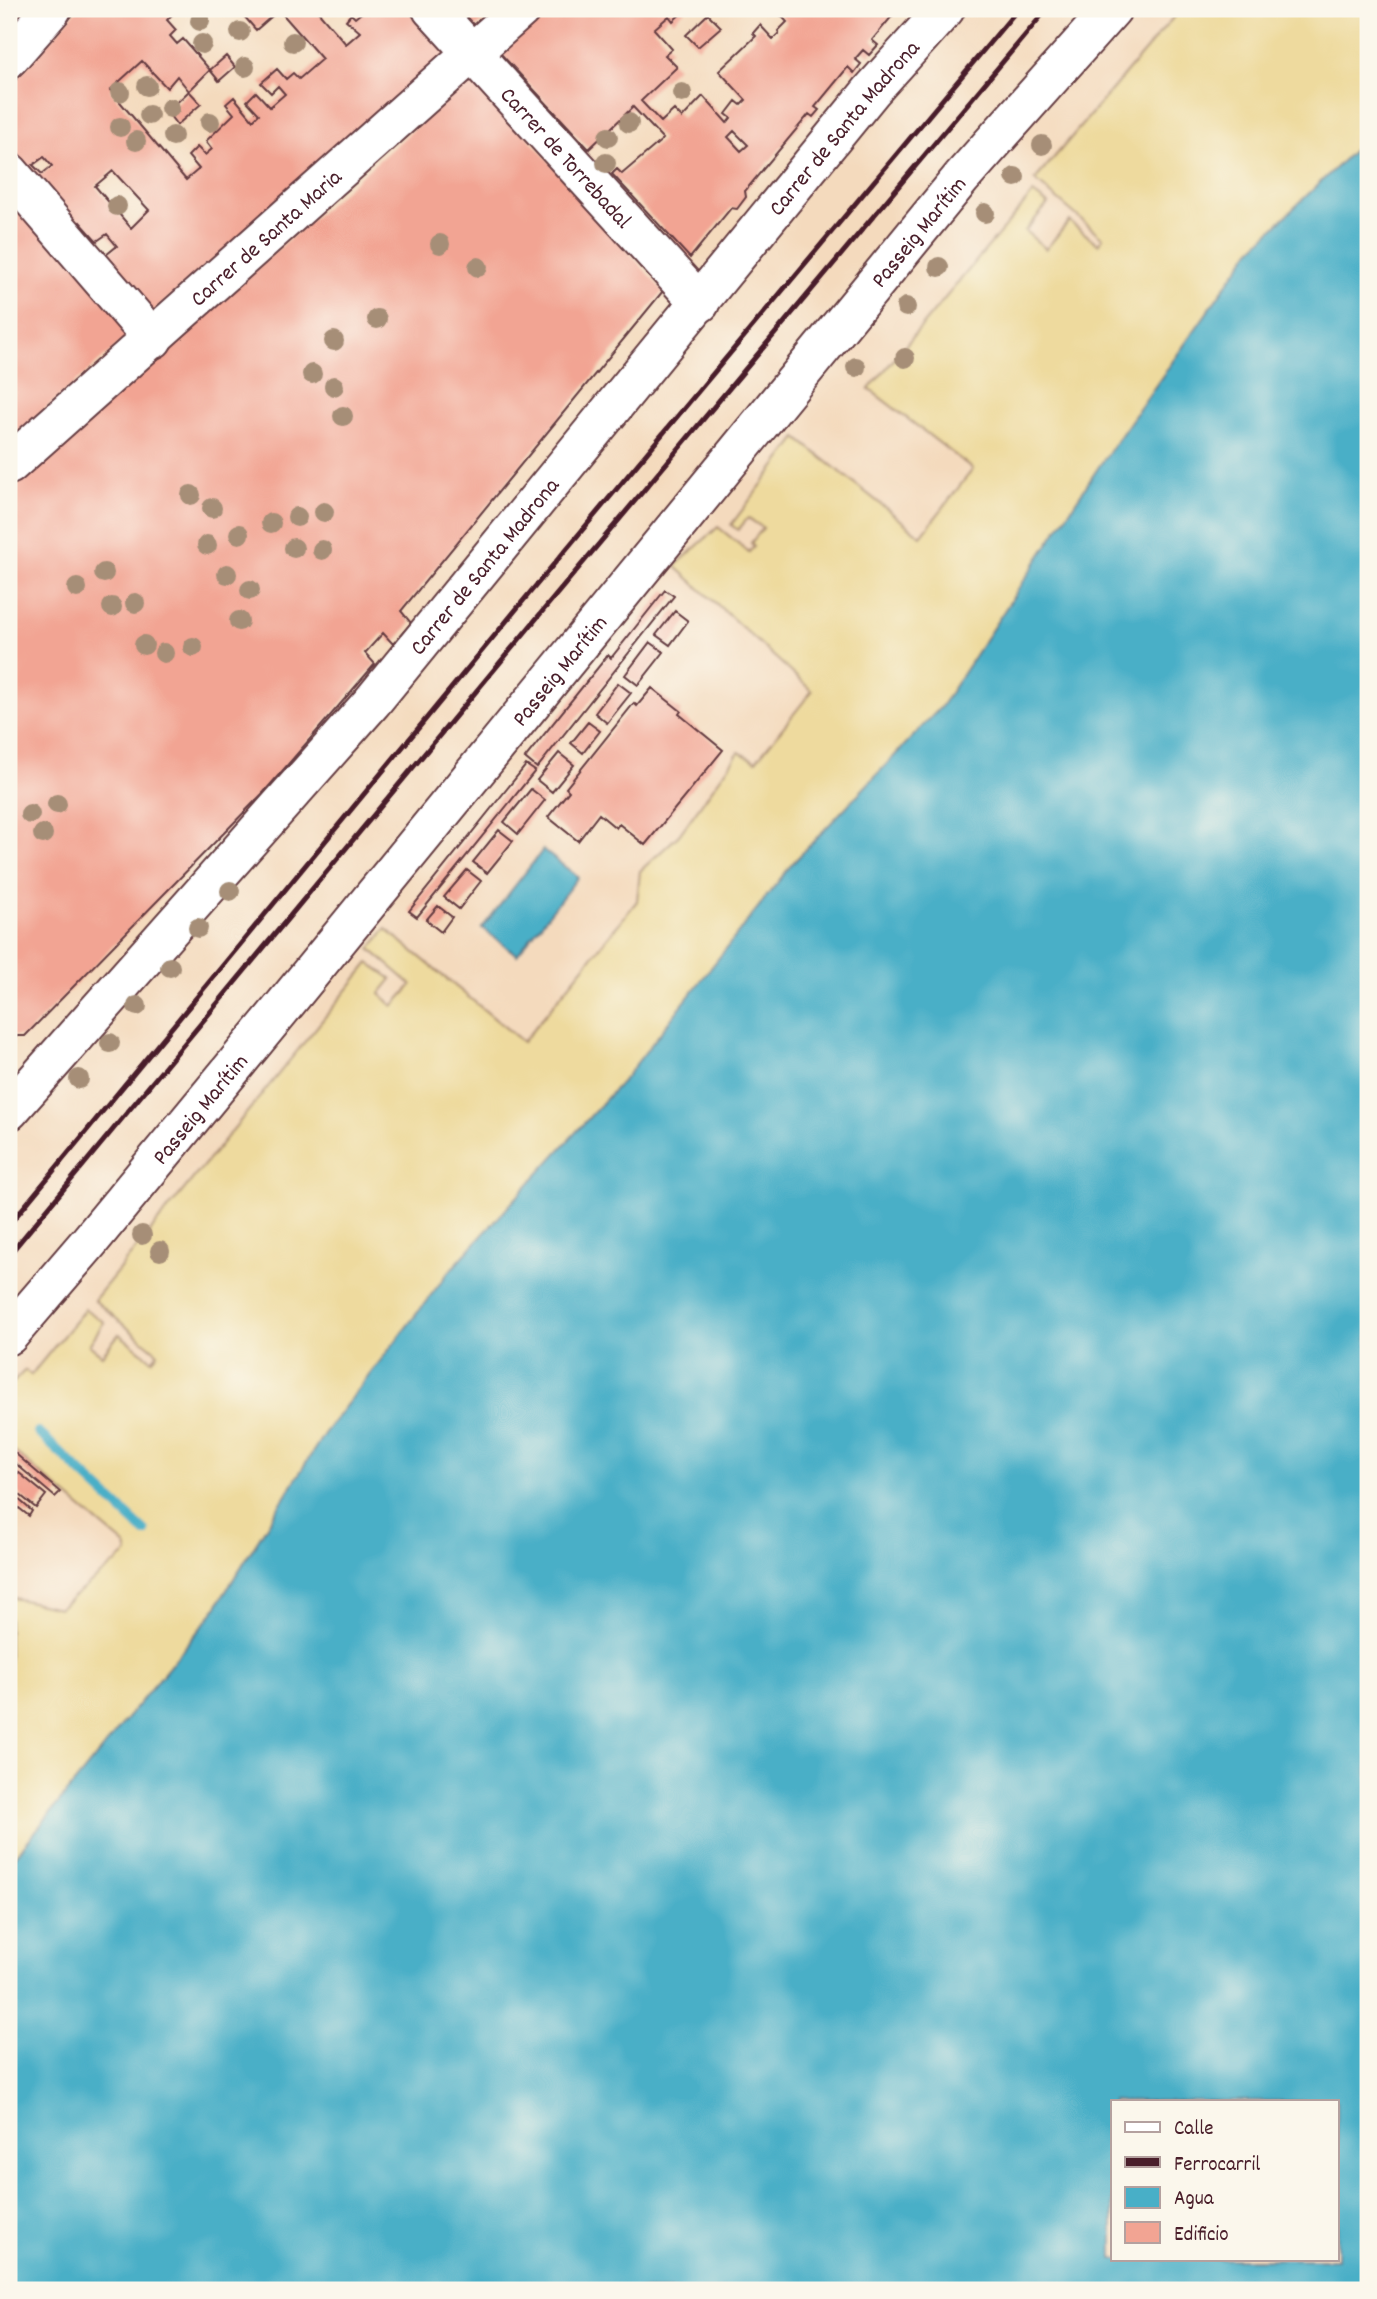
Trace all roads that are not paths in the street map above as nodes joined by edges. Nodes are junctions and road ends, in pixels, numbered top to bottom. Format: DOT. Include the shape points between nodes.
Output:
graph roads {
  1 [pos="52,9"];
  2 [pos="432,9"];
  3 [pos="522,9"];
  4 [pos="945,9"];
  5 [pos="1112,9"];
  6 [pos="472,53"];
  7 [pos="9,58"];
  8 [pos="9,172"];
  9 [pos="700,303"];
  10 [pos="153,339"];
  11 [pos="9,465"];
  12 [pos="9,1111"];
  13 [pos="9,1335"];
  1 -- 7 [label="street"];
  2 -- 6 [label="street, Carrer de Torrebadal"];
  3 -- 6 [label="street, Carrer de Santa Maria"];
  4 -- 9 [label="street, Carrer de Santa Madrona" via="872,90"];
  5 -- 13 [label="street, Passeig Marítim" via="962,177"];
  6 -- 9 [label="street, Carrer de Torrebadal"];
  6 -- 10 [label="street, Carrer de Santa Maria"];
  8 -- 10 [label="street"];
  9 -- 12 [label="street, Carrer de Santa Madrona" via="372,702"];
  10 -- 11 [label="street, Carrer de Santa Maria"];
}
